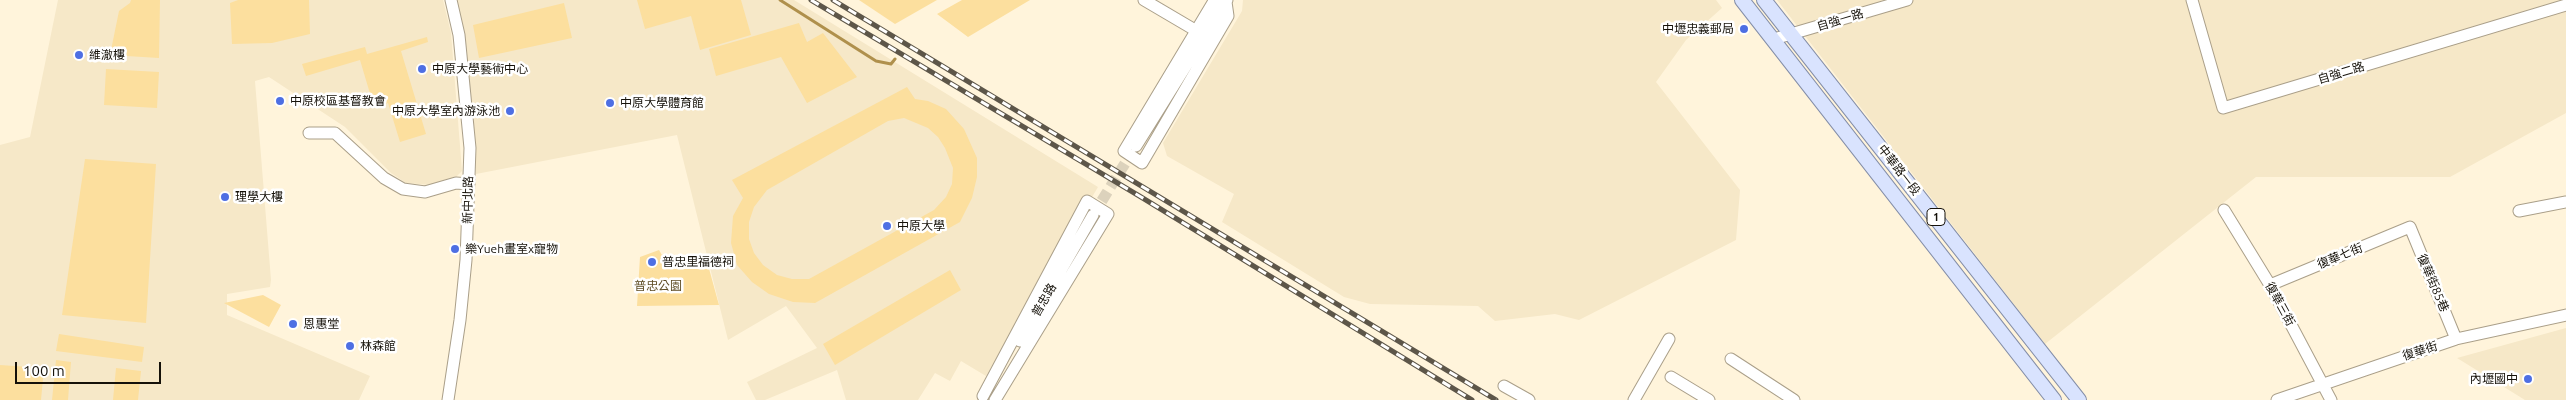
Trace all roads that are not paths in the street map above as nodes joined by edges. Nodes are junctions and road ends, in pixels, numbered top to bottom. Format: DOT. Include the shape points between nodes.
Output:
graph roads {
  1 [pos="451,0"];
  2 [pos="1144,0"];
  3 [pos="1742,0"];
  4 [pos="1764,0"];
  5 [pos="1907,0"];
  6 [pos="2192,0"];
  7 [pos="1227,1"];
  8 [pos="2566,5"];
  9 [pos="1195,30"];
  10 [pos="1791,35"];
  11 [pos="1774,39"];
  12 [pos="309,133"];
  13 [pos="1136,146"];
  14 [pos="469,184"];
  15 [pos="2566,202"];
  16 [pos="2224,210"];
  17 [pos="2519,211"];
  18 [pos="1093,215"];
  19 [pos="2410,227"];
  20 [pos="2270,285"];
  21 [pos="2566,315"];
  22 [pos="1669,339"];
  23 [pos="2456,339"];
  24 [pos="1731,359"];
  25 [pos="1671,377"];
  26 [pos="2322,383"];
  27 [pos="1504,386"];
  28 [pos="988,399"];
  29 [pos="448,400"];
  30 [pos="1529,400"];
  31 [pos="1634,400"];
  32 [pos="1709,400"];
  33 [pos="1794,400"];
  34 [pos="2054,400"];
  35 [pos="2079,400"];
  36 [pos="2277,400"];
  37 [pos="2331,400"];
  1 -- 14 [label="street, 新中北路" via="465,80"];
  2 -- 9 [label="street"];
  3 -- 11 [label="main road, 1"];
  4 -- 10 [label="main road, 1"];
  5 -- 10 [label="street, 自強一路"];
  6 -- 8 [label="street, 自強二路" via="2223,108"];
  7 -- 9 [label="street" via="1214,1"];
  7 -- 9 [label="street" via="1228,16 1142,163 1124,151"];
  7 -- 13 [label="street"];
  10 -- 11 [label="street, 自強一路"];
  10 -- 35 [label="main road, 中華路一段 / 1"];
  11 -- 34 [label="main road, 中華路一段 / 1"];
  12 -- 14 [label="street" via="335,133 384,178 403,190 425,192 456,183"];
  14 -- 29 [label="street, 新中北路" via="466,260"];
  15 -- 17 [label="street"];
  16 -- 20 [label="street, 復華三街"];
  18 -- 28 [label="street, 普忠路"];
  19 -- 20 [label="street, 復華七街"];
  19 -- 23 [label="street, 復華街85巷"];
  20 -- 26 [label="street, 復華三街"];
  21 -- 23 [label="street, 復華街"];
  22 -- 31 [label="street"];
  23 -- 26 [label="street, 復華街"];
  24 -- 33 [label="street"];
  25 -- 32 [label="street"];
  26 -- 36 [label="street, 復華街"];
  26 -- 37 [label="street, 復華三街"];
  27 -- 30 [label="street"];
  28 -- 28 [label="street" via="1108,214 1087,201"];
}
